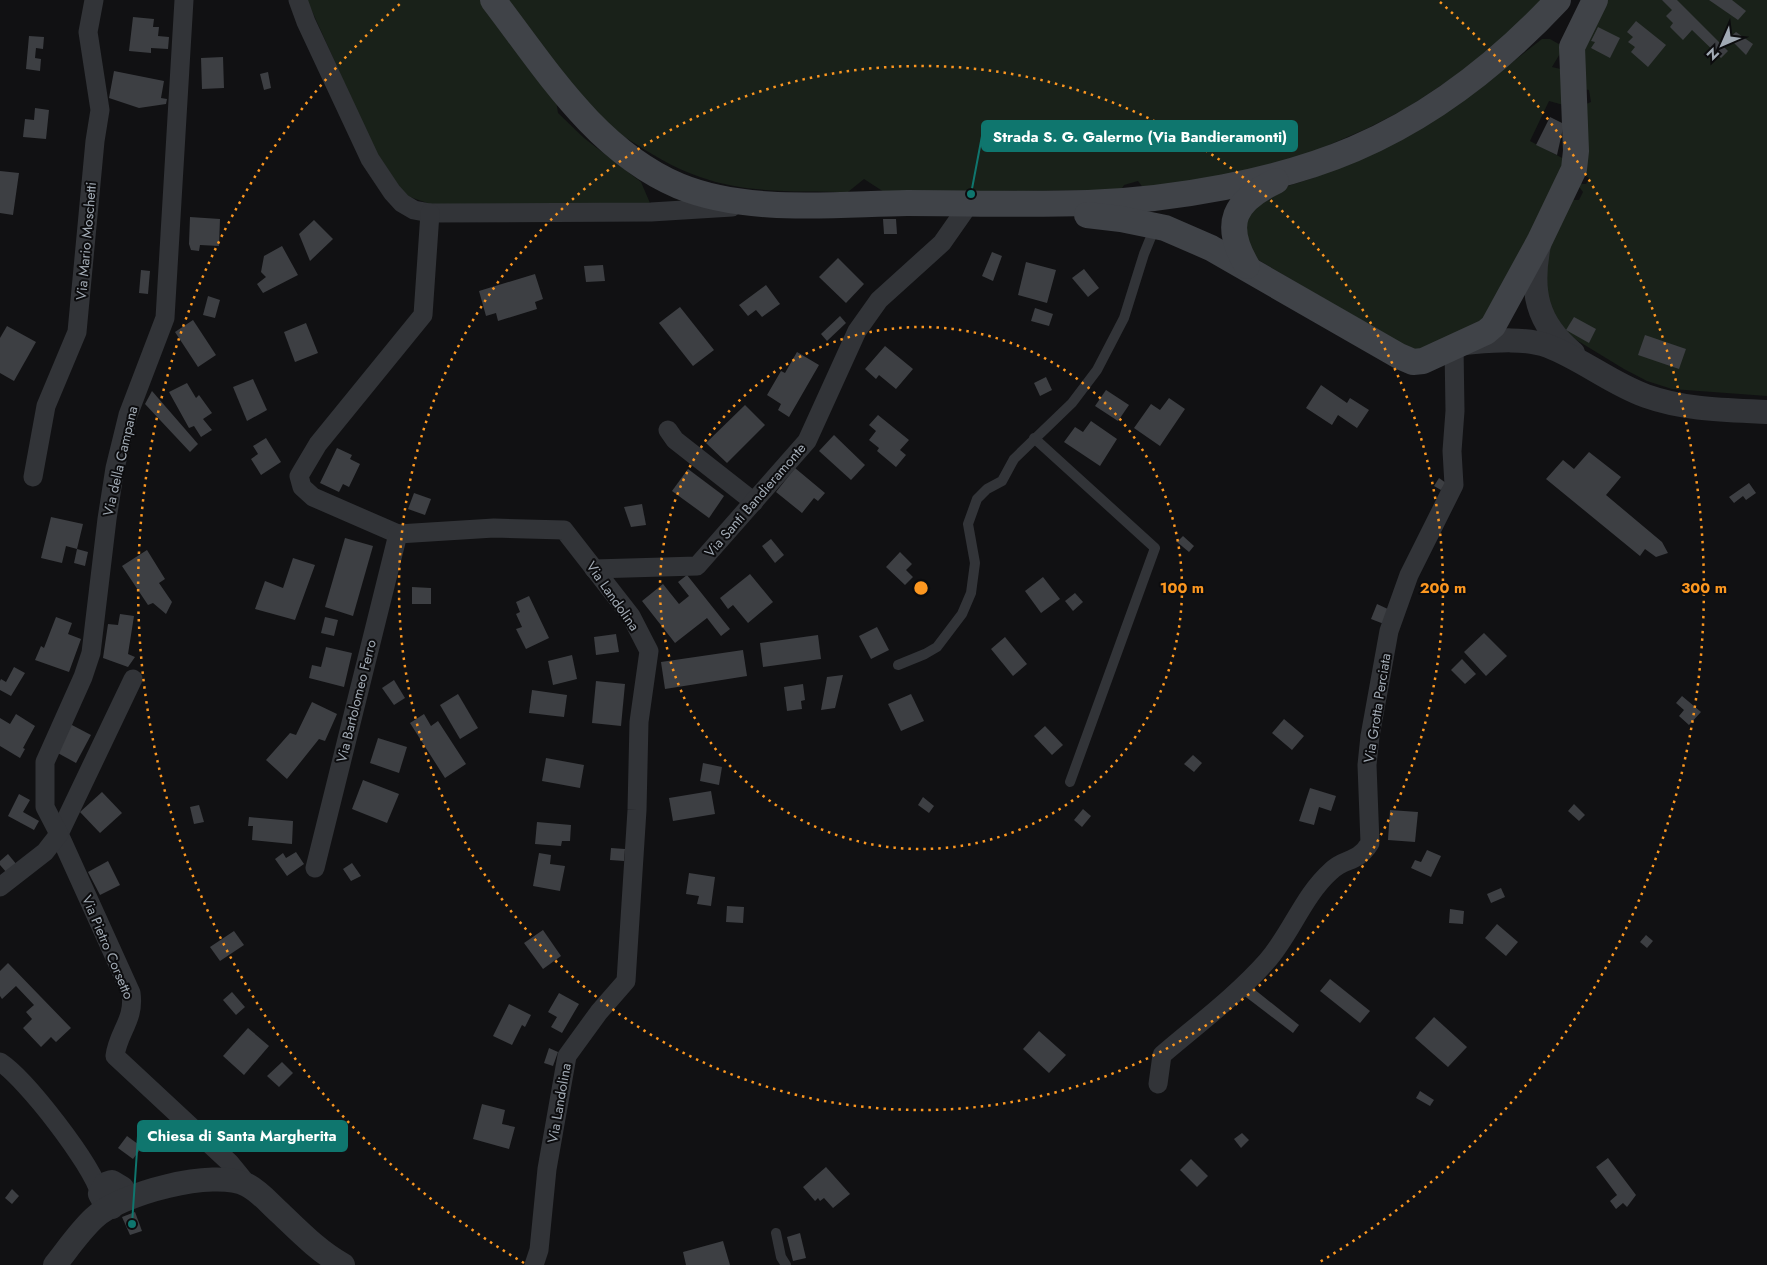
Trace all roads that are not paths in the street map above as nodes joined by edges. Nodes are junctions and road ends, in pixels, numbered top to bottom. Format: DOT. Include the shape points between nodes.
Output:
graph roads {
  1 [pos="94,0"];
  2 [pos="184,0"];
  3 [pos="298,0"];
  4 [pos="493,0"];
  5 [pos="1558,0"];
  6 [pos="1595,0"];
  7 [pos="1514,45"];
  8 [pos="1572,47"];
  9 [pos="1299,169"];
  10 [pos="977,203"];
  11 [pos="771,204"];
  12 [pos="430,213"];
  13 [pos="1143,214"];
  14 [pos="1539,242"];
  15 [pos="1144,254"];
  16 [pos="1246,266"];
  17 [pos="1459,345"];
  18 [pos="1590,367"];
  19 [pos="1767,412"];
  20 [pos="668,430"];
  21 [pos="1034,438"];
  22 [pos="33,477"];
  23 [pos="754,502"];
  24 [pos="398,534"];
  25 [pos="594,569"];
  26 [pos="898,665"];
  27 [pos="132,679"];
  28 [pos="1070,782"];
  29 [pos="59,834"];
  30 [pos="315,868"];
  31 [pos="0,887"];
  32 [pos="0,1062"];
  33 [pos="1158,1084"];
  34 [pos="219,1153"];
  35 [pos="211,1179"];
  36 [pos="248,1186"];
  37 [pos="115,1194"];
  38 [pos="776,1233"];
  39 [pos="55,1265"];
  40 [pos="343,1265"];
  41 [pos="534,1265"];
  42 [pos="786,1265"];
  1 -- 22 [label="street, Via Mario Moschetti" via="88,32 100,110 77,332 46,406"];
  2 -- 29 [label="street, Via della Campana" via="165,318 128,415 115,468 91,653 44,762 45,807"];
  3 -- 12 [label="street" via="370,159 402,203 414,210"];
  4 -- 11 [label="main road" via="565,94 608,141 638,163 678,185 714,198"];
  5 -- 7 [label="main road"];
  6 -- 8 [label="main road"];
  7 -- 8 [label="main road" via="1550,29 1563,34"];
  7 -- 9 [label="main road" via="1417,116 1355,149"];
  8 -- 14 [label="main road" via="1574,169"];
  9 -- 13 [label="main road" via="1219,187"];
  9 -- 16 [label="main road" via="1259,189 1240,206 1233,229 1238,252"];
  10 -- 11 [label="main road"];
  10 -- 13 [label="main road" via="1088,203"];
  10 -- 23 [label="street, Via Santi Bandieramonte" via="942,243 879,300 857,331 807,442"];
  11 -- 12 [label="street" via="651,212"];
  12 -- 24 [label="street, Via Landolina" via="423,315 318,444 299,476 302,487 313,497"];
  13 -- 15 [label="lane"];
  13 -- 15 [label="lane"];
  13 -- 16 [label="main road"];
  14 -- 17 [label="main road" via="1493,326"];
  14 -- 18 [label="street" via="1535,295 1541,312 1561,343"];
  15 -- 21 [label="lane" via="1124,318 1098,370 1072,403"];
  16 -- 17 [label="main road" via="1414,362"];
  17 -- 18 [label="street" via="1516,341 1546,346"];
  17 -- 33 [label="street, Via Grotta Perciata" via="1452,451 1454,485 1409,575 1389,631 1368,755 1370,843 1357,858 1331,870 1306,901 1268,960 1162,1055"];
  18 -- 19 [label="street" via="1622,387 1670,404"];
  20 -- 23 [label="street" via="676,440"];
  21 -- 26 [label="lane" via="1014,459 1002,481 977,499 970,516 968,524 975,564 971,593 962,614 937,647"];
  21 -- 28 [label="lane" via="1155,548"];
  23 -- 25 [label="street, Via Santi Bandieramonte" via="697,566"];
  24 -- 25 [label="street, Via Landolina" via="494,528 564,530"];
  24 -- 30 [label="street, Via Bartolomeo Ferro"];
  25 -- 41 [label="street, Via Landolina" via="631,616 649,651 639,722 626,981 568,1056 547,1169 539,1250"];
  27 -- 29 [label="street"];
  29 -- 31 [label="street" via="45,852"];
  29 -- 34 [label="street, Via Pietro Corsetto" via="130,993 133,1006 115,1056"];
  32 -- 37 [label="street" via="14,1071"];
  34 -- 35 [label="street"];
  34 -- 36 [label="street, Via Pietro Corsetto"];
  35 -- 36 [label="street" via="232,1179"];
  35 -- 37 [label="street"];
  36 -- 40 [label="street" via="308,1240"];
  37 -- 39 [label="street"];
  38 -- 42 [label="lane"];
}
